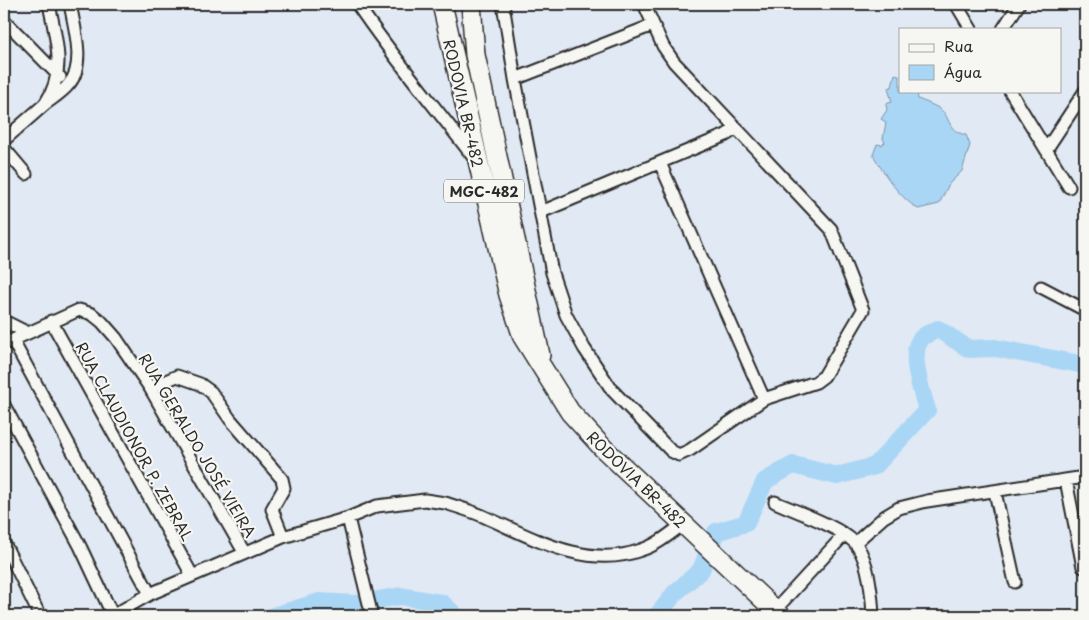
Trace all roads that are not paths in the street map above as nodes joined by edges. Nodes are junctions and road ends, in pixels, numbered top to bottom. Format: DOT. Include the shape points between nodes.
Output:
graph roads {
  1 [pos="49,4"];
  2 [pos="70,4"];
  3 [pos="357,4"];
  4 [pos="442,4"];
  5 [pos="471,4"];
  6 [pos="503,4"];
  7 [pos="644,4"];
  8 [pos="956,4"];
  9 [pos="1019,4"];
  10 [pos="4,20"];
  11 [pos="654,26"];
  12 [pos="970,28"];
  13 [pos="1003,28"];
  14 [pos="58,76"];
  15 [pos="514,79"];
  16 [pos="70,83"];
  17 [pos="1085,91"];
  18 [pos="1011,92"];
  19 [pos="45,104"];
  20 [pos="737,128"];
  21 [pos="4,140"];
  22 [pos="4,148"];
  23 [pos="1046,150"];
  24 [pos="660,163"];
  25 [pos="478,164"];
  26 [pos="26,174"];
  27 [pos="1069,187"];
  28 [pos="540,212"];
  29 [pos="1042,287"];
  30 [pos="1085,310"];
  31 [pos="4,321"];
  32 [pos="51,321"];
  33 [pos="28,333"];
  34 [pos="8,343"];
  35 [pos="544,371"];
  36 [pos="150,388"];
  37 [pos="764,399"];
  38 [pos="4,405"];
  39 [pos="1085,477"];
  40 [pos="1066,480"];
  41 [pos="995,492"];
  42 [pos="775,502"];
  43 [pos="348,518"];
  44 [pos="689,530"];
  45 [pos="844,535"];
  46 [pos="283,537"];
  47 [pos="4,543"];
  48 [pos="855,543"];
  49 [pos="244,552"];
  50 [pos="1083,567"];
  51 [pos="192,575"];
  52 [pos="1016,582"];
  53 [pos="150,594"];
  54 [pos="371,613"];
  55 [pos="778,613"];
  56 [pos="40,616"];
  57 [pos="113,616"];
  58 [pos="873,616"];
  1 -- 14 [label="street"];
  2 -- 16 [label="street" via="78,51"];
  3 -- 25 [label="street" via="386,47"];
  4 -- 25 [label="highway, RODOVIA BR-482 / MGC-482"];
  5 -- 35 [label="highway, RODOVIA BR-482 / MGC-482" via="476,55"];
  6 -- 15 [label="street"];
  7 -- 11 [label="street"];
  8 -- 12 [label="street"];
  9 -- 13 [label="street"];
  10 -- 14 [label="street"];
  11 -- 15 [label="street"];
  11 -- 20 [label="street" via="674,62"];
  14 -- 16 [label="street"];
  14 -- 19 [label="street" via="55,89"];
  15 -- 28 [label="street"];
  16 -- 19 [label="street"];
  17 -- 23 [label="street"];
  18 -- 23 [label="street"];
  19 -- 21 [label="street"];
  20 -- 24 [label="street"];
  20 -- 37 [label="street" via="831,229 863,310 824,376 816,382"];
  22 -- 26 [label="street"];
  23 -- 27 [label="street"];
  24 -- 28 [label="street"];
  24 -- 37 [label="street"];
  25 -- 35 [label="highway, RODOVIA BR-482 / MGC-482" via="509,295 523,338"];
  28 -- 37 [label="street" via="552,273 566,315 584,348 612,390 671,451 679,455 690,450"];
  29 -- 30 [label="street"];
  31 -- 33 [label="street"];
  32 -- 33 [label="street, RUA GERALDO JOSÉ VIEIRA"];
  32 -- 36 [label="street, RUA GERALDO JOSÉ VIEIRA" via="79,310 92,314 116,338"];
  32 -- 51 [label="street, RUA CLAUDIONOR P. ZEBRAL"];
  33 -- 34 [label="street, RUA GERALDO JOSÉ VIEIRA"];
  34 -- 53 [label="street"];
  35 -- 44 [label="highway, RODOVIA BR-482 / MGC-482" via="570,412"];
  36 -- 46 [label="street" via="170,378 183,377 211,392 282,479 284,488 272,509"];
  36 -- 49 [label="street, RUA GERALDO JOSÉ VIEIRA"];
  38 -- 57 [label="street" via="80,546"];
  39 -- 40 [label="street"];
  40 -- 41 [label="street"];
  40 -- 50 [label="street"];
  41 -- 48 [label="street" via="899,508"];
  41 -- 52 [label="street"];
  42 -- 45 [label="street"];
  43 -- 44 [label="street" via="377,506 425,500 445,503 564,550 593,557 640,551"];
  43 -- 46 [label="street"];
  43 -- 54 [label="street"];
  44 -- 55 [label="highway, MGC-482"];
  45 -- 48 [label="street"];
  45 -- 55 [label="street"];
  46 -- 49 [label="street"];
  47 -- 56 [label="street"];
  48 -- 58 [label="street" via="870,584"];
  49 -- 51 [label="street"];
  51 -- 53 [label="street"];
  53 -- 57 [label="street"];
}
